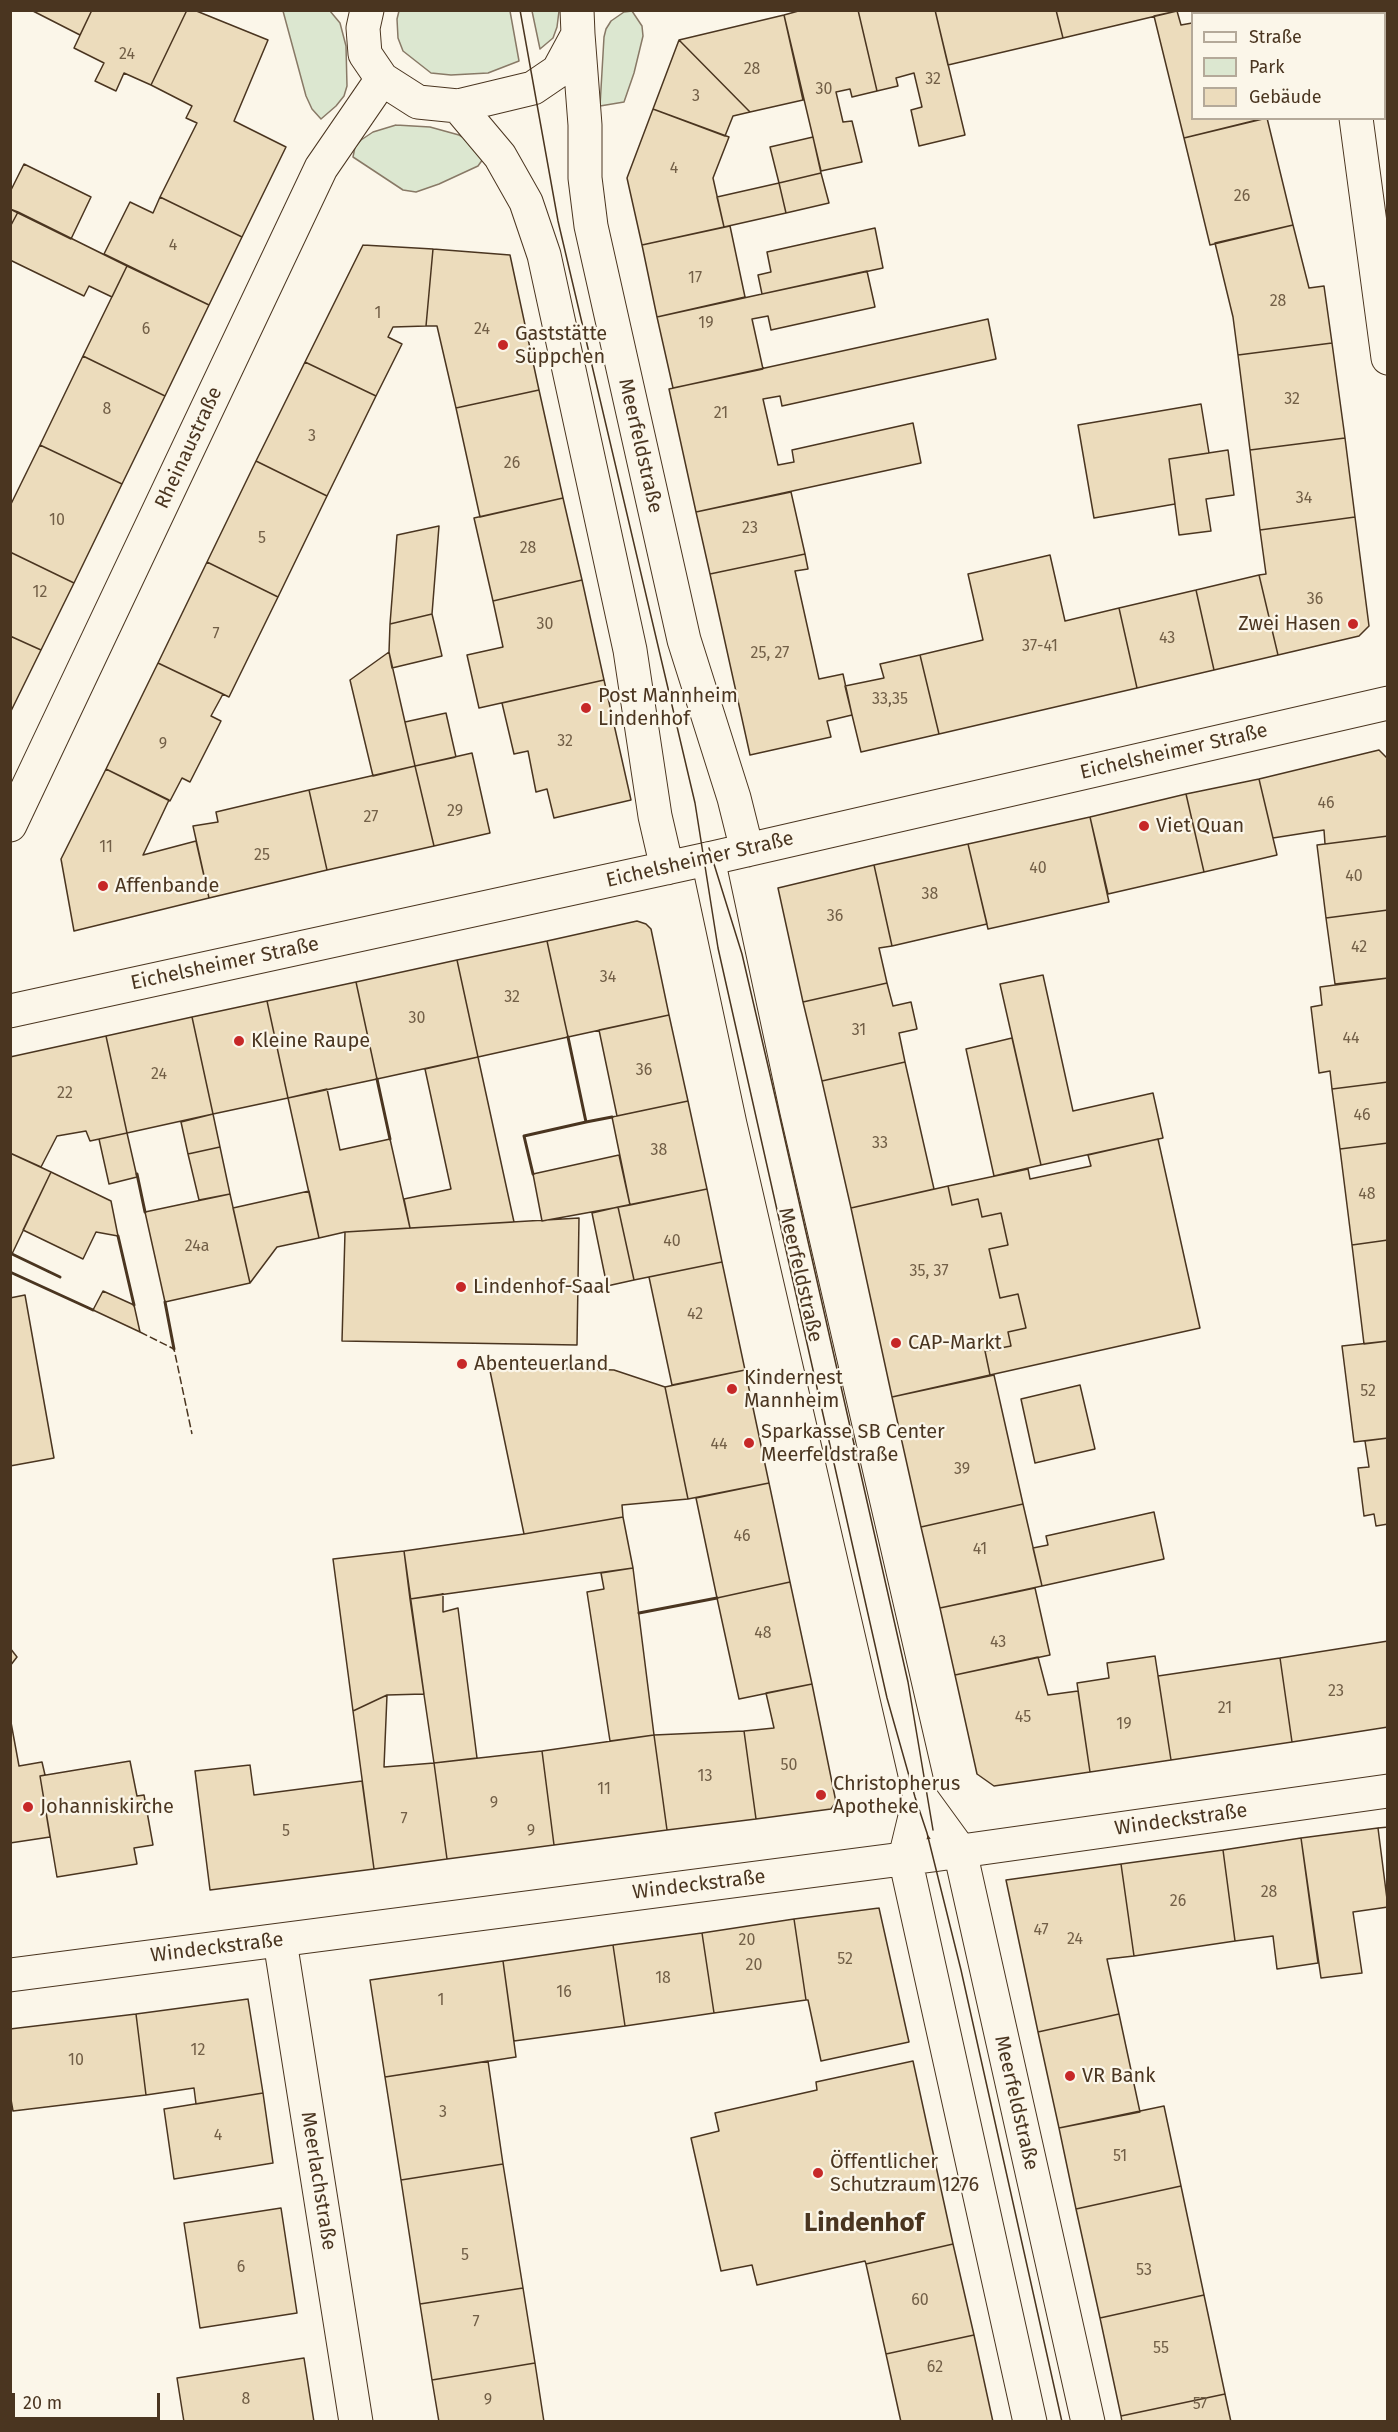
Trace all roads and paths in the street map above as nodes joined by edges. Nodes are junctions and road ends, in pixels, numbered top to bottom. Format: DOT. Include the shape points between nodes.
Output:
graph roads {
  1 [pos="367,10"];
  2 [pos="577,22"];
  3 [pos="382,79"];
  4 [pos="458,106"];
  5 [pos="1356,120"];
  6 [pos="1388,358"];
  7 [pos="1388,703"];
  8 [pos="10,825"];
  9 [pos="747,850"];
  10 [pos="708,859"];
  11 [pos="667,868"];
  12 [pos="10,1011"];
  13 [pos="1388,1791"];
  14 [pos="920,1796"];
  15 [pos="960,1851"];
  16 [pos="905,1858"];
  17 [pos="280,1941"];
  18 [pos="10,1975"];
  19 [pos="356,2421"];
  20 [pos="1030,2421"];
  21 [pos="1088,2421"];
  1 -- 3 [label="street" via="363,28 365,54"];
  2 -- 4 [label="street" via="558,71 533,88"];
  2 -- 9 [label="street, Meerfeldstraße" via="585,178 598,261 684,640"];
  3 -- 4 [label="street" via="418,102"];
  3 -- 8 [label="street, Rheinaustraße" via="321,168"];
  4 -- 11 [label="street" via="500,156 526,202 544,255 630,650 655,816"];
  5 -- 6 [label="street"];
  7 -- 9 [label="street, Eichelsheimer Straße"];
  9 -- 10 [label="street, Eichelsheimer Straße"];
  10 -- 11 [label="street, Eichelsheimer Straße"];
  10 -- 14 [label="street, Meerfeldstraße" via="763,1116"];
  11 -- 12 [label="street, Eichelsheimer Straße"];
  13 -- 15 [label="street, Windeckstraße"];
  14 -- 15 [label="street, Meerfeldstraße"];
  14 -- 16 [label="street, Meerfeldstraße"];
  15 -- 16 [label="street, Windeckstraße"];
  15 -- 21 [label="street, Meerfeldstraße"];
  16 -- 17 [label="street, Windeckstraße"];
  16 -- 20 [label="street, Meerfeldstraße"];
  17 -- 18 [label="street, Windeckstraße"];
  17 -- 19 [label="street, Meerlachstraße"];
}
